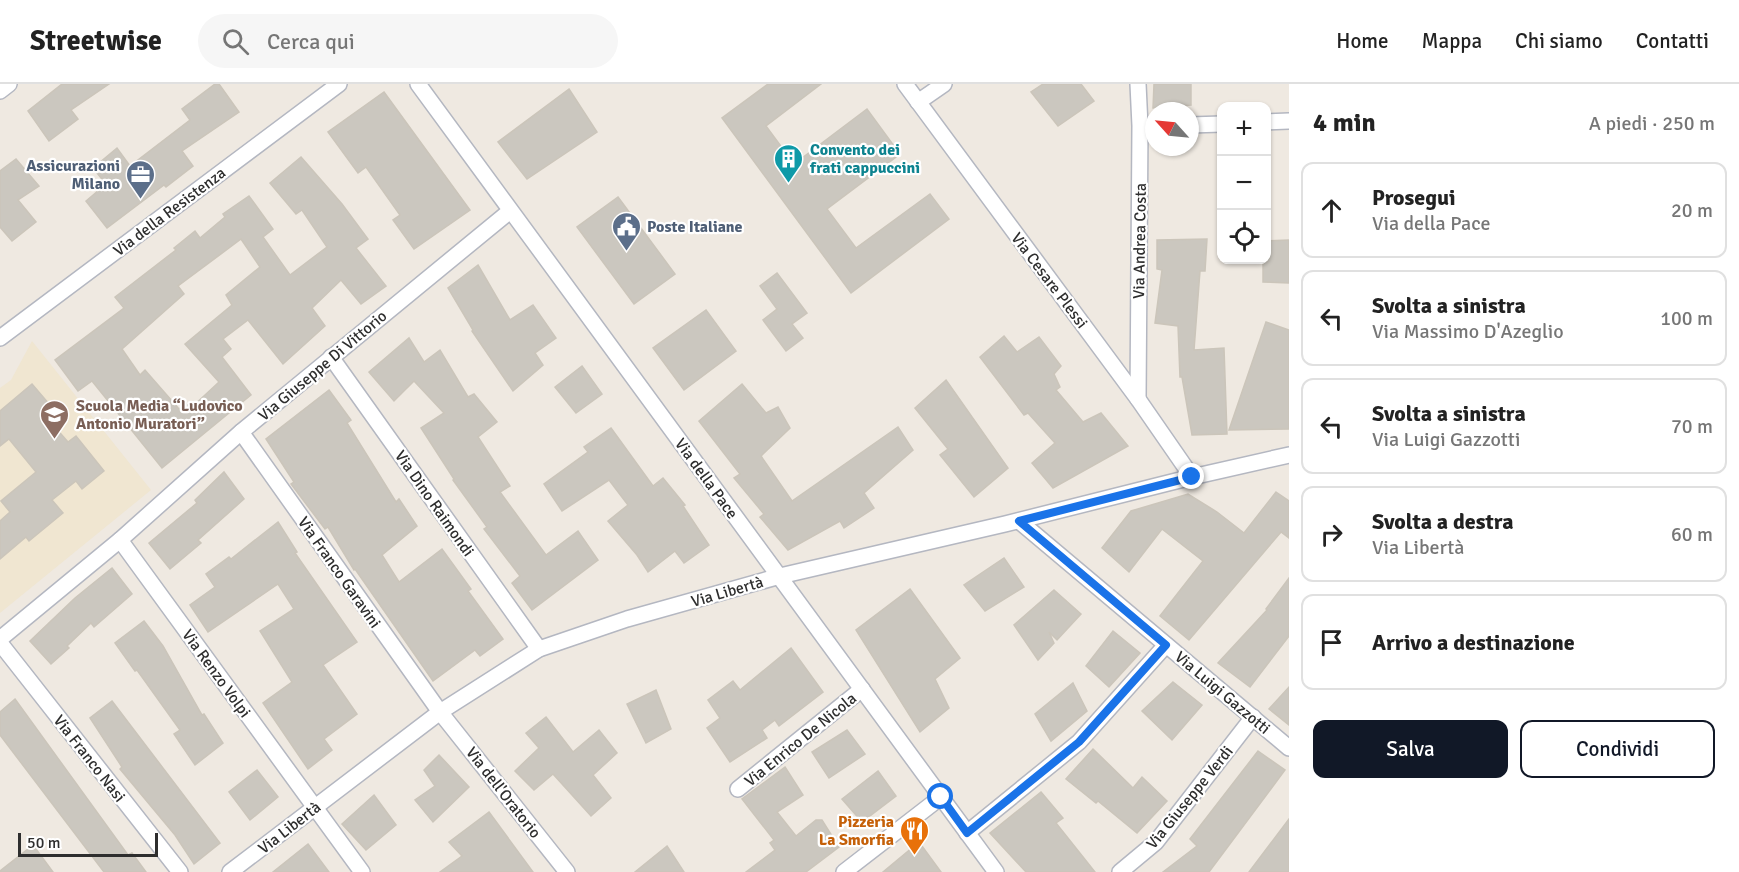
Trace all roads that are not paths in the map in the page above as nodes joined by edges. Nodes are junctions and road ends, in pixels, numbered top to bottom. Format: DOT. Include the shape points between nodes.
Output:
graph roads {
  1 [pos="9,84"];
  2 [pos="339,84"];
  3 [pos="418,84"];
  4 [pos="905,84"];
  5 [pos="944,84"];
  6 [pos="1138,84"];
  7 [pos="0,91"];
  8 [pos="918,102"];
  9 [pos="1145,117"];
  10 [pos="1271,122"];
  11 [pos="1289,122"];
  12 [pos="1217,124"];
  13 [pos="1199,125"];
  14 [pos="1146,156"];
  15 [pos="510,211"];
  16 [pos="0,338"];
  17 [pos="331,357"];
  18 [pos="1138,399"];
  19 [pos="241,432"];
  20 [pos="1289,455"];
  21 [pos="1192,477"];
  22 [pos="1019,521"];
  23 [pos="120,540"];
  24 [pos="780,576"];
  25 [pos="0,641"];
  26 [pos="1166,645"];
  27 [pos="539,649"];
  28 [pos="862,689"];
  29 [pos="440,712"];
  30 [pos="1254,717"];
  31 [pos="1289,748"];
  32 [pos="738,789"];
  33 [pos="941,797"];
  34 [pos="314,807"];
  35 [pos="967,833"];
  36 [pos="180,872"];
  37 [pos="230,872"];
  38 [pos="362,872"];
  39 [pos="567,872"];
  40 [pos="844,872"];
  41 [pos="996,872"];
  42 [pos="1120,872"];
  1 -- 7 [label="street"];
  2 -- 16 [label="street, Via della Resistenza"];
  3 -- 15 [label="street, Via della Pace"];
  4 -- 8 [label="street, Via Cesare Plessi"];
  5 -- 8 [label="street"];
  6 -- 9 [label="street, Via Andrea Costa"];
  8 -- 18 [label="street, Via Cesare Plessi"];
  10 -- 11 [label="street"];
  12 -- 13 [label="street"];
  14 -- 18 [label="street, Via Andrea Costa"];
  15 -- 17 [label="street, Via Giuseppe Di Vittorio"];
  15 -- 24 [label="street, Via della Pace"];
  17 -- 19 [label="street, Via Giuseppe Di Vittorio"];
  17 -- 27 [label="street, Via Dino Raimondi"];
  18 -- 21 [label="street, Via Cesare Plessi"];
  19 -- 23 [label="street, Via Giuseppe Di Vittorio"];
  19 -- 29 [label="street, Via Franco Garavini"];
  20 -- 21 [label="street, Via Libertà"];
  21 -- 22 [label="street, Via Libertà"];
  22 -- 24 [label="street, Via Libertà"];
  22 -- 26 [label="street, Via Luigi Gazzotti"];
  23 -- 25 [label="street, Via Giuseppe Di Vittorio"];
  23 -- 34 [label="street, Via Renzo Volpi"];
  24 -- 27 [label="street, Via Libertà" via="627,619"];
  24 -- 28 [label="street, Via della Pace"];
  25 -- 36 [label="street, Via Franco Nasi"];
  26 -- 30 [label="street, Via Luigi Gazzotti"];
  26 -- 35 [label="street" via="1079,742"];
  27 -- 29 [label="street, Via Libertà"];
  28 -- 32 [label="street, Via Enrico De Nicola"];
  28 -- 33 [label="street, Via della Pace"];
  29 -- 34 [label="street, Via Libertà"];
  29 -- 39 [label="street, Via dell'Oratorio"];
  30 -- 31 [label="street, Via Luigi Gazzotti"];
  30 -- 42 [label="street, Via Giuseppe Verdi" via="1156,842"];
  33 -- 35 [label="street, Via della Pace"];
  33 -- 40 [label="street"];
  34 -- 37 [label="street, Via Libertà"];
  34 -- 38 [label="street, Via Renzo Volpi"];
  35 -- 41 [label="street, Via della Pace"];
}
